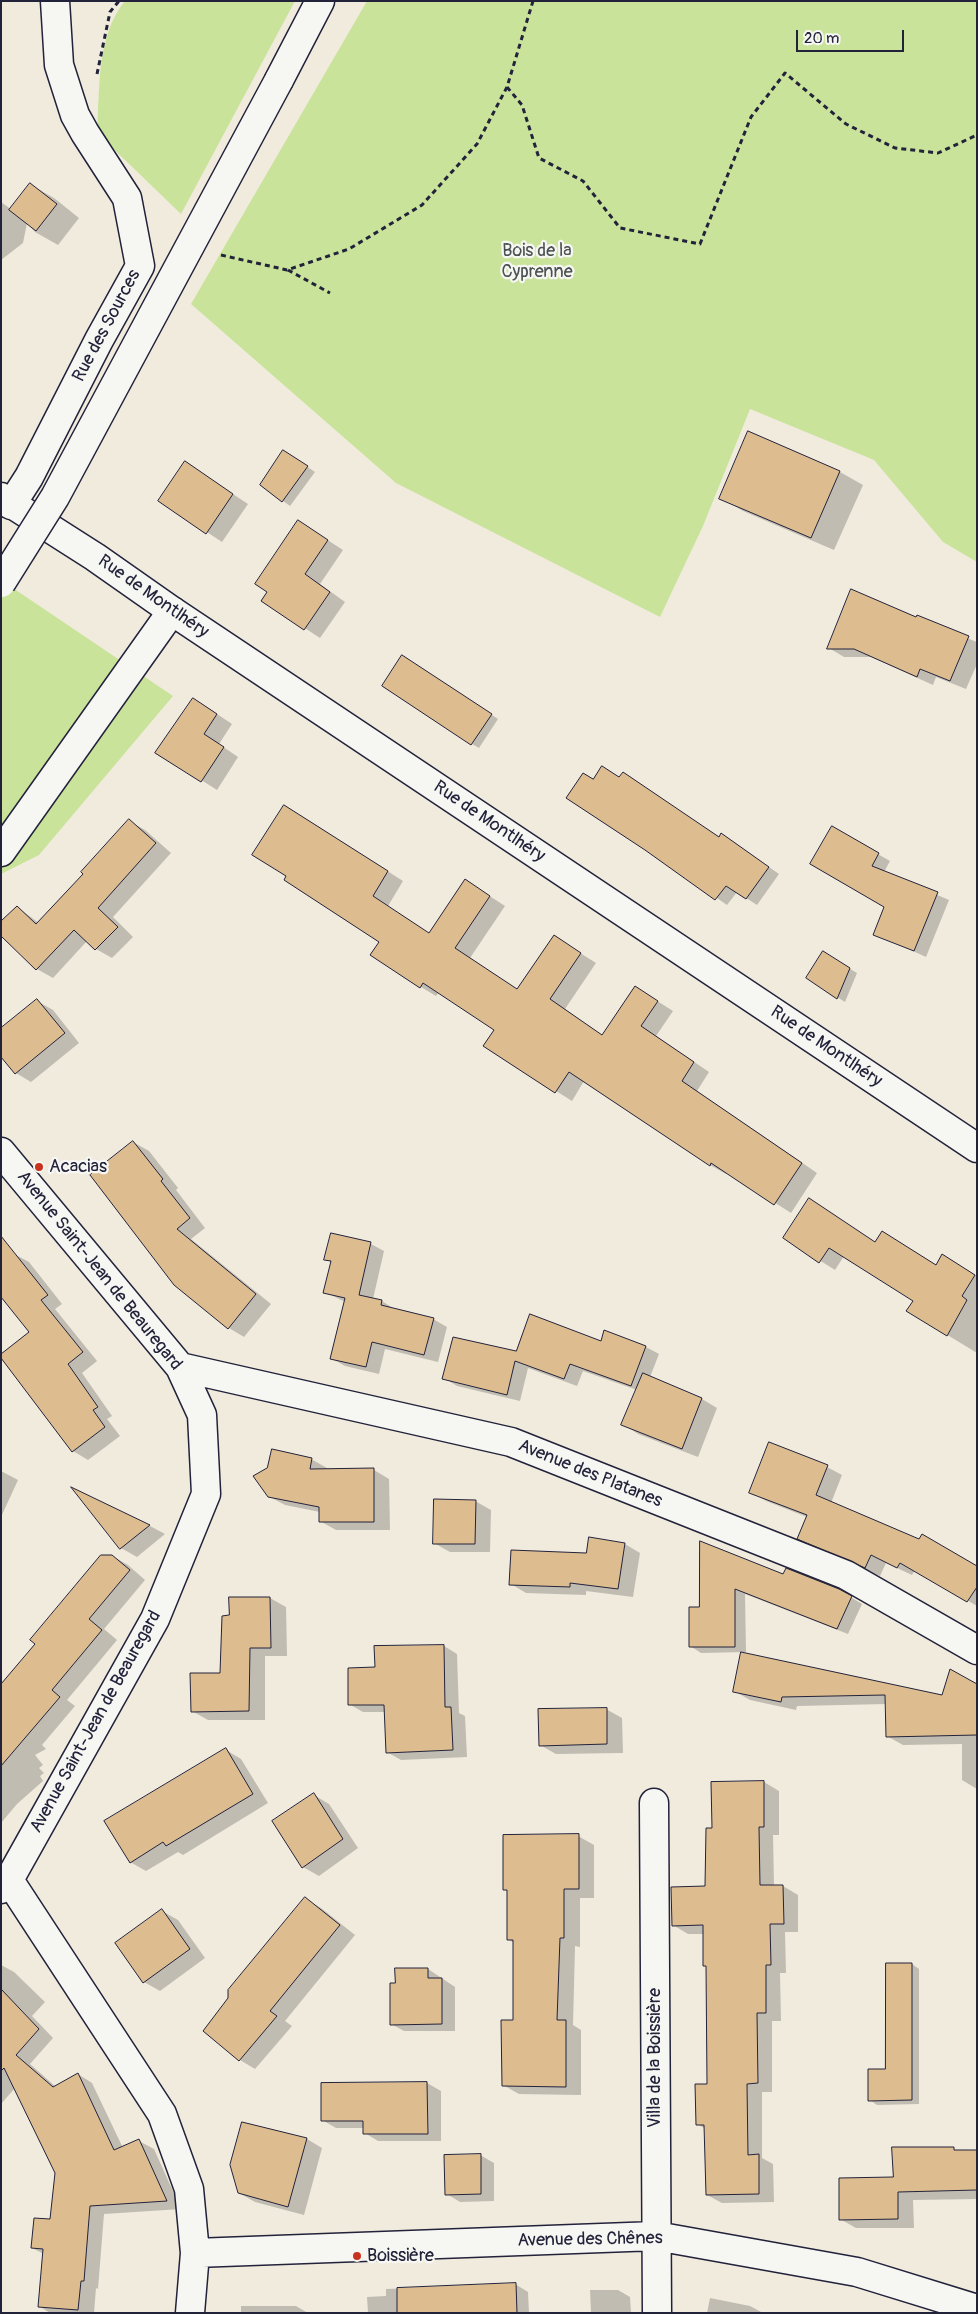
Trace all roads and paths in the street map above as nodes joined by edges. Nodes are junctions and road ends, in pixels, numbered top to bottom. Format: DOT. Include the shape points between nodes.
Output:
graph roads {
  1 [pos="55,1"];
  2 [pos="119,1"];
  3 [pos="320,1"];
  4 [pos="533,1"];
  5 [pos="97,76"];
  6 [pos="507,87"];
  7 [pos="977,135"];
  8 [pos="219,254"];
  9 [pos="287,270"];
  10 [pos="330,293"];
  11 [pos="6,501"];
  12 [pos="1,583"];
  13 [pos="172,611"];
  14 [pos="1,852"];
  15 [pos="977,1148"];
  16 [pos="1,1152"];
  17 [pos="180,1367"];
  18 [pos="977,1650"];
  19 [pos="654,1803"];
  20 [pos="5,1885"];
  21 [pos="656,2236"];
  22 [pos="195,2253"];
  23 [pos="977,2310"];
  24 [pos="190,2313"];
  25 [pos="658,2313"];
  1 -- 11 [label="street, Rue des Sources" via="59,65 75,115 127,198 140,266 29,477"];
  2 -- 5 [label="path" via="110,12"];
  3 -- 12 [label="street, bridge" via="55,497"];
  4 -- 6 [label="path"];
  6 -- 7 [label="path" via="522,105 540,158 583,181 620,228 700,244 751,117 785,74 846,124 895,148 938,153"];
  6 -- 9 [label="path" via="477,144 422,205 349,249"];
  8 -- 9 [label="path"];
  9 -- 10 [label="path"];
  11 -- 13 [label="street, Rue de Montlhéry"];
  13 -- 14 [label="street"];
  13 -- 15 [label="street, Rue de Montlhéry"];
  16 -- 17 [label="street, Avenue Saint-Jean de Beauregard"];
  17 -- 18 [label="street, Avenue des Platanes" via="511,1442 846,1575"];
  17 -- 20 [label="street, Avenue Saint-Jean de Beauregard" via="202,1414 206,1494 155,1619"];
  19 -- 21 [label="street, Villa de la Boissière"];
  20 -- 22 [label="street, Avenue Saint-Jean de Beauregard" via="162,2114 189,2189"];
  21 -- 22 [label="street, Avenue des Chênes"];
  21 -- 23 [label="street, Avenue des Chênes" via="857,2272"];
  21 -- 25 [label="street, Villa de la Boissière"];
  22 -- 24 [label="street, Avenue Saint-Jean de Beauregard"];
}
